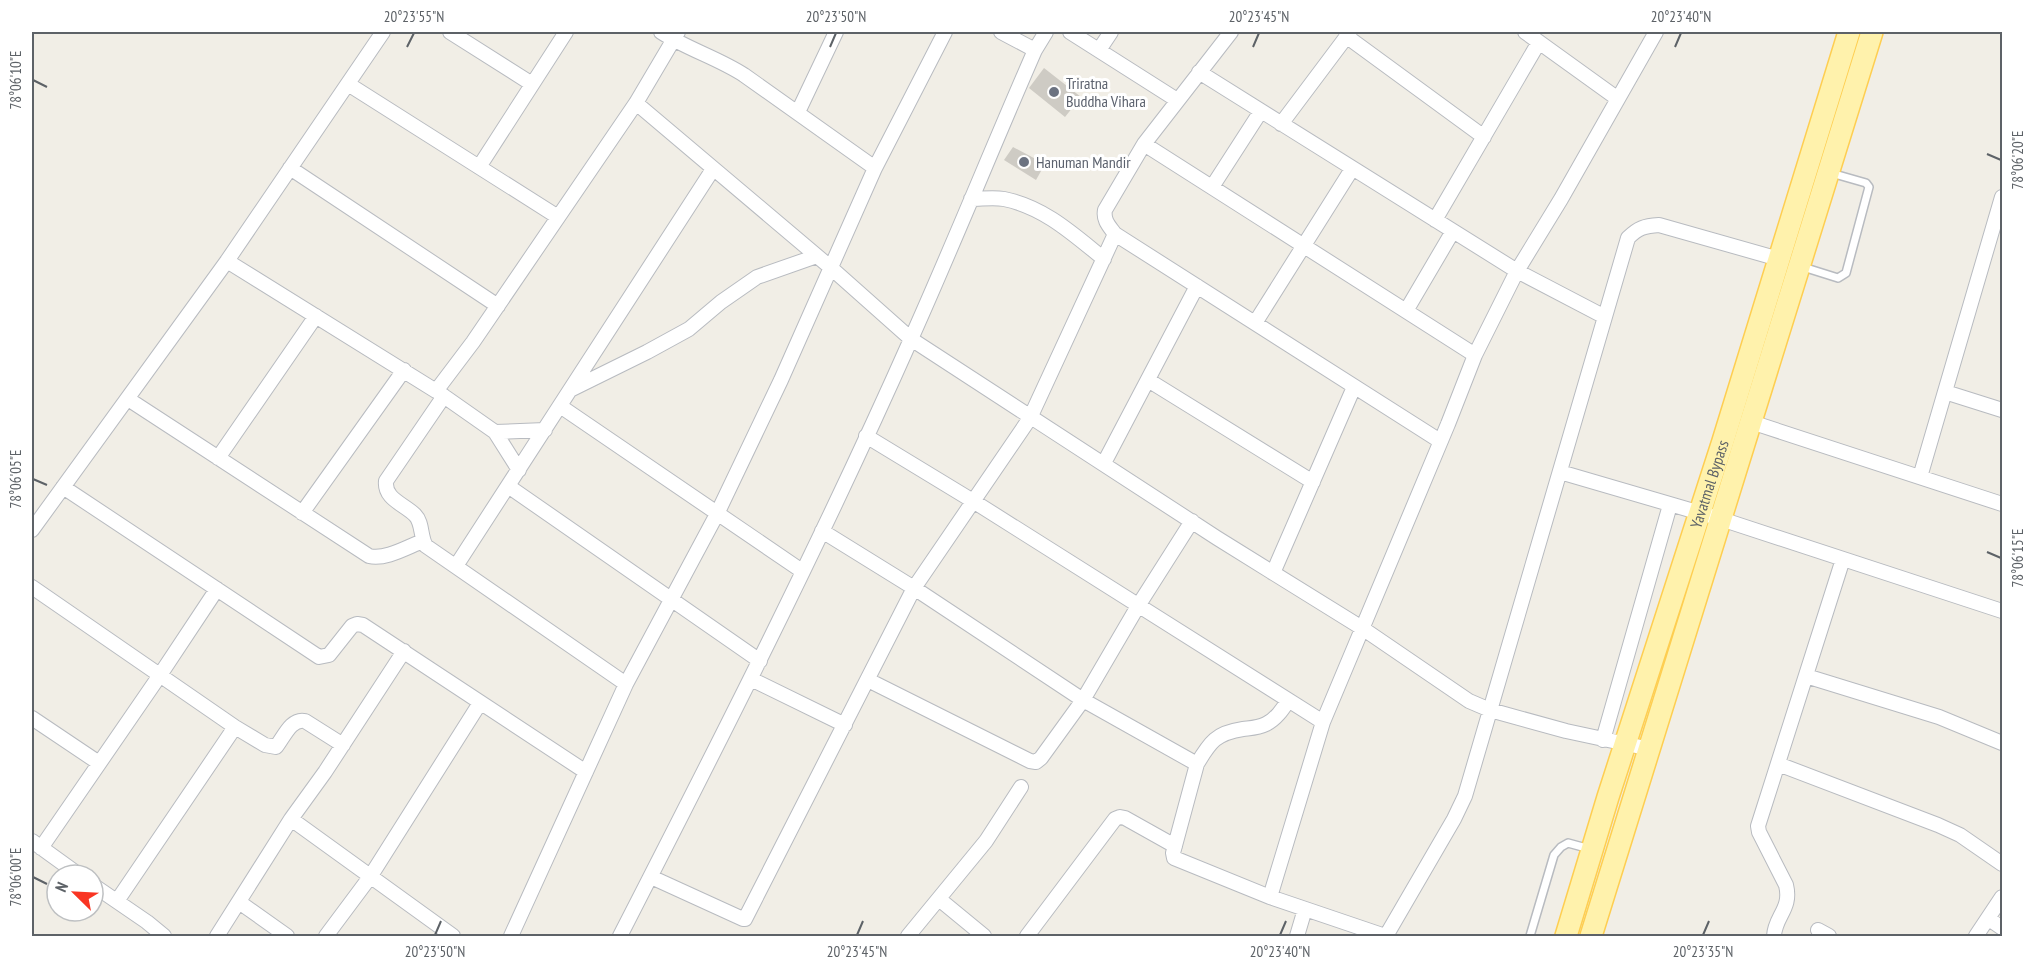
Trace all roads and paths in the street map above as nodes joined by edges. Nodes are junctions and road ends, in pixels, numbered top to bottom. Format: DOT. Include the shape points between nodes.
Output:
graph roads {
  1 [pos="383,32"];
  2 [pos="450,32"];
  3 [pos="566,32"];
  4 [pos="661,32"];
  5 [pos="836,32"];
  6 [pos="945,32"];
  7 [pos="1000,32"];
  8 [pos="1046,32"];
  9 [pos="1070,32"];
  10 [pos="1111,32"];
  11 [pos="1231,32"];
  12 [pos="1525,32"];
  13 [pos="1656,32"];
  14 [pos="1849,32"];
  15 [pos="1872,32"];
  16 [pos="1348,34"];
  17 [pos="676,36"];
  18 [pos="1539,42"];
  19 [pos="1035,50"];
  20 [pos="1098,50"];
  21 [pos="1199,72"];
  22 [pos="348,84"];
  23 [pos="532,84"];
  24 [pos="1618,99"];
  25 [pos="1178,100"];
  26 [pos="636,103"];
  27 [pos="1261,111"];
  28 [pos="798,112"];
  29 [pos="1281,124"];
  30 [pos="1484,136"];
  31 [pos="1144,144"];
  32 [pos="479,167"];
  33 [pos="290,168"];
  34 [pos="875,168"];
  35 [pos="713,169"];
  36 [pos="1352,169"];
  37 [pos="1829,172"];
  38 [pos="1212,188"];
  39 [pos="2002,197"];
  40 [pos="971,199"];
  41 [pos="558,217"];
  42 [pos="1435,220"];
  43 [pos="1453,231"];
  44 [pos="1116,234"];
  45 [pos="1997,241"];
  46 [pos="1303,246"];
  47 [pos="817,256"];
  48 [pos="1104,259"];
  49 [pos="1779,259"];
  50 [pos="227,261"];
  51 [pos="1800,266"];
  52 [pos="830,267"];
  53 [pos="1517,271"];
  54 [pos="1197,286"];
  55 [pos="498,306"];
  56 [pos="1406,311"];
  57 [pos="316,316"];
  58 [pos="1605,317"];
  59 [pos="1256,323"];
  60 [pos="911,339"];
  61 [pos="1474,355"];
  62 [pos="404,370"];
  63 [pos="1148,380"];
  64 [pos="1354,387"];
  65 [pos="570,390"];
  66 [pos="440,393"];
  67 [pos="1945,393"];
  68 [pos="128,399"];
  69 [pos="560,406"];
  70 [pos="2002,410"];
  71 [pos="1030,418"];
  72 [pos="1751,422"];
  73 [pos="545,430"];
  74 [pos="495,432"];
  75 [pos="866,436"];
  76 [pos="1440,441"];
  77 [pos="218,458"];
  78 [pos="1104,463"];
  79 [pos="519,470"];
  80 [pos="1560,472"];
  81 [pos="1920,477"];
  82 [pos="1313,482"];
  83 [pos="508,486"];
  84 [pos="63,487"];
  85 [pos="973,501"];
  86 [pos="2002,504"];
  87 [pos="1670,505"];
  88 [pos="302,513"];
  89 [pos="1700,513"];
  90 [pos="717,514"];
  91 [pos="1721,519"];
  92 [pos="1192,521"];
  93 [pos="32,530"];
  94 [pos="822,531"];
  95 [pos="423,541"];
  96 [pos="1843,559"];
  97 [pos="456,566"];
  98 [pos="802,572"];
  99 [pos="1273,573"];
  100 [pos="32,587"];
  101 [pos="914,588"];
  102 [pos="217,589"];
  103 [pos="670,600"];
  104 [pos="1138,606"];
  105 [pos="2002,611"];
  106 [pos="1362,628"];
  107 [pos="404,651"];
  108 [pos="760,661"];
  109 [pos="160,675"];
  110 [pos="1806,676"];
  111 [pos="751,679"];
  112 [pos="867,680"];
  113 [pos="626,684"];
  114 [pos="1083,699"];
  115 [pos="1288,701"];
  116 [pos="480,703"];
  117 [pos="1490,710"];
  118 [pos="32,718"];
  119 [pos="1323,722"];
  120 [pos="844,725"];
  121 [pos="235,727"];
  122 [pos="1603,740"];
  123 [pos="2002,743"];
  124 [pos="1625,744"];
  125 [pos="343,745"];
  126 [pos="1650,749"];
  127 [pos="99,763"];
  128 [pos="1197,764"];
  129 [pos="1778,764"];
  130 [pos="586,772"];
  131 [pos="1021,787"];
  132 [pos="291,819"];
  133 [pos="36,845"];
  134 [pos="1175,846"];
  135 [pos="1592,849"];
  136 [pos="62,863"];
  137 [pos="2002,864"];
  138 [pos="370,877"];
  139 [pos="651,877"];
  140 [pos="105,893"];
  141 [pos="1270,897"];
  142 [pos="2002,897"];
  143 [pos="939,899"];
  144 [pos="117,901"];
  145 [pos="239,902"];
  146 [pos="1305,909"];
  147 [pos="1989,919"];
  148 [pos="2002,928"];
  149 [pos="164,936"];
  150 [pos="218,936"];
  151 [pos="287,936"];
  152 [pos="326,936"];
  153 [pos="453,936"];
  154 [pos="511,936"];
  155 [pos="620,936"];
  156 [pos="908,936"];
  157 [pos="984,936"];
  158 [pos="1027,936"];
  159 [pos="1297,936"];
  160 [pos="1385,936"];
  161 [pos="1530,936"];
  162 [pos="1566,936"];
  163 [pos="1591,936"];
  164 [pos="1774,936"];
  165 [pos="1976,936"];
  1 -- 22 [label="street"];
  2 -- 23 [label="street"];
  3 -- 23 [label="street"];
  4 -- 17 [label="street"];
  5 -- 28 [label="street"];
  6 -- 34 [label="street"];
  7 -- 19 [label="street"];
  8 -- 19 [label="street"];
  9 -- 20 [label="street"];
  10 -- 20 [label="street"];
  11 -- 21 [label="street"];
  12 -- 18 [label="street"];
  13 -- 24 [label="street"];
  14 -- 49 [label="main road, Yavatmal Bypass"];
  15 -- 37 [label="main road, Yavatmal Bypass"];
  16 -- 29 [label="street"];
  16 -- 30 [label="street"];
  17 -- 26 [label="street"];
  17 -- 28 [label="street" via="727,64"];
  18 -- 24 [label="street"];
  18 -- 30 [label="street"];
  19 -- 40 [label="street"];
  20 -- 25 [label="street"];
  21 -- 25 [label="street"];
  21 -- 27 [label="street"];
  22 -- 32 [label="street"];
  22 -- 33 [label="street"];
  23 -- 32 [label="street"];
  24 -- 53 [label="street"];
  25 -- 31 [label="street"];
  26 -- 35 [label="street"];
  26 -- 41 [label="street"];
  27 -- 29 [label="street"];
  27 -- 38 [label="street"];
  28 -- 34 [label="street"];
  29 -- 36 [label="street"];
  30 -- 42 [label="street"];
  31 -- 38 [label="street"];
  31 -- 44 [label="street" via="1105,210 1108,226"];
  32 -- 41 [label="street"];
  33 -- 50 [label="street"];
  33 -- 55 [label="street"];
  34 -- 52 [label="street"];
  35 -- 47 [label="street"];
  35 -- 65 [label="street"];
  36 -- 42 [label="street"];
  36 -- 46 [label="street"];
  37 -- 51 [label="main road, Yavatmal Bypass"];
  37 -- 51 [label="lane" via="1869,187 1846,273 1839,278"];
  38 -- 46 [label="street"];
  39 -- 45 [label="street"];
  40 -- 48 [label="street" via="1002,199 1028,206 1052,218"];
  40 -- 60 [label="street"];
  41 -- 55 [label="street"];
  42 -- 43 [label="street"];
  43 -- 53 [label="street"];
  43 -- 56 [label="street"];
  44 -- 48 [label="street"];
  44 -- 54 [label="street"];
  45 -- 67 [label="street"];
  46 -- 56 [label="street"];
  46 -- 59 [label="street"];
  47 -- 52 [label="street"];
  47 -- 65 [label="street" via="757,277 689,329"];
  48 -- 71 [label="street"];
  49 -- 58 [label="street" via="1659,225 1645,226 1628,238"];
  49 -- 89 [label="main road, Yavatmal Bypass"];
  50 -- 57 [label="street"];
  50 -- 68 [label="street"];
  51 -- 72 [label="main road, Yavatmal Bypass"];
  52 -- 60 [label="street"];
  52 -- 90 [label="street"];
  53 -- 58 [label="street"];
  53 -- 61 [label="street"];
  54 -- 59 [label="street"];
  54 -- 63 [label="street"];
  55 -- 66 [label="street"];
  56 -- 61 [label="street"];
  57 -- 62 [label="street"];
  57 -- 77 [label="street"];
  58 -- 80 [label="street"];
  59 -- 64 [label="street"];
  60 -- 71 [label="street"];
  60 -- 75 [label="street"];
  61 -- 76 [label="street"];
  62 -- 66 [label="street"];
  62 -- 88 [label="street"];
  63 -- 78 [label="street"];
  63 -- 82 [label="street"];
  64 -- 76 [label="street"];
  64 -- 82 [label="street"];
  65 -- 69 [label="street"];
  66 -- 74 [label="street"];
  66 -- 95 [label="street" via="385,489 420,521"];
  67 -- 70 [label="street"];
  67 -- 81 [label="street"];
  68 -- 77 [label="street"];
  68 -- 84 [label="street"];
  69 -- 73 [label="street"];
  69 -- 90 [label="street"];
  71 -- 78 [label="street"];
  71 -- 85 [label="street"];
  72 -- 81 [label="street"];
  72 -- 91 [label="main road, Yavatmal Bypass"];
  73 -- 74 [label="street"];
  73 -- 79 [label="street"];
  74 -- 79 [label="street"];
  75 -- 85 [label="street"];
  75 -- 94 [label="street"];
  76 -- 106 [label="street"];
  77 -- 88 [label="street"];
  78 -- 92 [label="street"];
  79 -- 83 [label="street"];
  80 -- 87 [label="street"];
  80 -- 117 [label="street"];
  81 -- 86 [label="street"];
  82 -- 99 [label="street"];
  83 -- 97 [label="street"];
  83 -- 103 [label="street"];
  84 -- 93 [label="street"];
  84 -- 102 [label="street"];
  85 -- 101 [label="street"];
  85 -- 104 [label="street"];
  87 -- 89 [label="street"];
  87 -- 122 [label="street"];
  88 -- 95 [label="street" via="375,558"];
  89 -- 91 [label="street"];
  89 -- 124 [label="main road, Yavatmal Bypass"];
  90 -- 98 [label="street"];
  90 -- 103 [label="street"];
  91 -- 96 [label="street"];
  91 -- 126 [label="main road, Yavatmal Bypass"];
  92 -- 99 [label="street"];
  92 -- 104 [label="street"];
  94 -- 98 [label="street"];
  94 -- 101 [label="street"];
  95 -- 97 [label="street"];
  96 -- 105 [label="street"];
  96 -- 110 [label="street"];
  97 -- 113 [label="street"];
  98 -- 108 [label="street"];
  99 -- 106 [label="street"];
  100 -- 109 [label="street"];
  101 -- 112 [label="street"];
  101 -- 114 [label="street"];
  102 -- 107 [label="street" via="319,657 329,655 357,624"];
  102 -- 109 [label="street"];
  103 -- 108 [label="street"];
  103 -- 113 [label="street"];
  104 -- 114 [label="street"];
  104 -- 115 [label="street"];
  106 -- 117 [label="street" via="1469,701"];
  106 -- 119 [label="street"];
  107 -- 116 [label="street"];
  107 -- 125 [label="street"];
  108 -- 111 [label="street"];
  109 -- 121 [label="street"];
  109 -- 127 [label="street"];
  110 -- 123 [label="street" via="1939,717"];
  110 -- 129 [label="street"];
  111 -- 120 [label="street"];
  111 -- 139 [label="street"];
  112 -- 114 [label="street" via="1036,762"];
  112 -- 120 [label="street"];
  113 -- 130 [label="street"];
  114 -- 128 [label="street"];
  115 -- 119 [label="street"];
  115 -- 128 [label="street" via="1267,724 1214,739"];
  116 -- 130 [label="street"];
  116 -- 138 [label="street"];
  117 -- 122 [label="street"];
  117 -- 160 [label="street" via="1465,796"];
  118 -- 127 [label="street"];
  119 -- 141 [label="street"];
  120 -- 139 [label="street" via="745,919"];
  121 -- 125 [label="street" via="276,747 299,720"];
  121 -- 144 [label="street"];
  122 -- 124 [label="street"];
  124 -- 126 [label="street"];
  124 -- 135 [label="main road, Yavatmal Bypass"];
  125 -- 132 [label="street"];
  126 -- 163 [label="main road, Yavatmal Bypass"];
  127 -- 133 [label="street"];
  128 -- 134 [label="street"];
  129 -- 137 [label="street" via="1938,825"];
  129 -- 164 [label="street" via="1758,826 1789,894"];
  130 -- 154 [label="street"];
  131 -- 143 [label="street" via="986,841"];
  132 -- 138 [label="street"];
  132 -- 145 [label="street"];
  133 -- 136 [label="street"];
  134 -- 141 [label="street" via="1174,858 1179,861"];
  134 -- 158 [label="street" via="1125,818 1115,819"];
  135 -- 161 [label="lane" via="1568,843 1554,855"];
  135 -- 162 [label="main road, Yavatmal Bypass"];
  138 -- 152 [label="street"];
  138 -- 153 [label="street"];
  139 -- 155 [label="street"];
  140 -- 144 [label="street"];
  141 -- 146 [label="street"];
  142 -- 147 [label="street"];
  143 -- 156 [label="street"];
  143 -- 157 [label="street"];
  144 -- 149 [label="street"];
  145 -- 150 [label="street"];
  145 -- 151 [label="street"];
  146 -- 159 [label="street"];
  146 -- 160 [label="street"];
  147 -- 148 [label="street"];
  147 -- 165 [label="street"];
}
